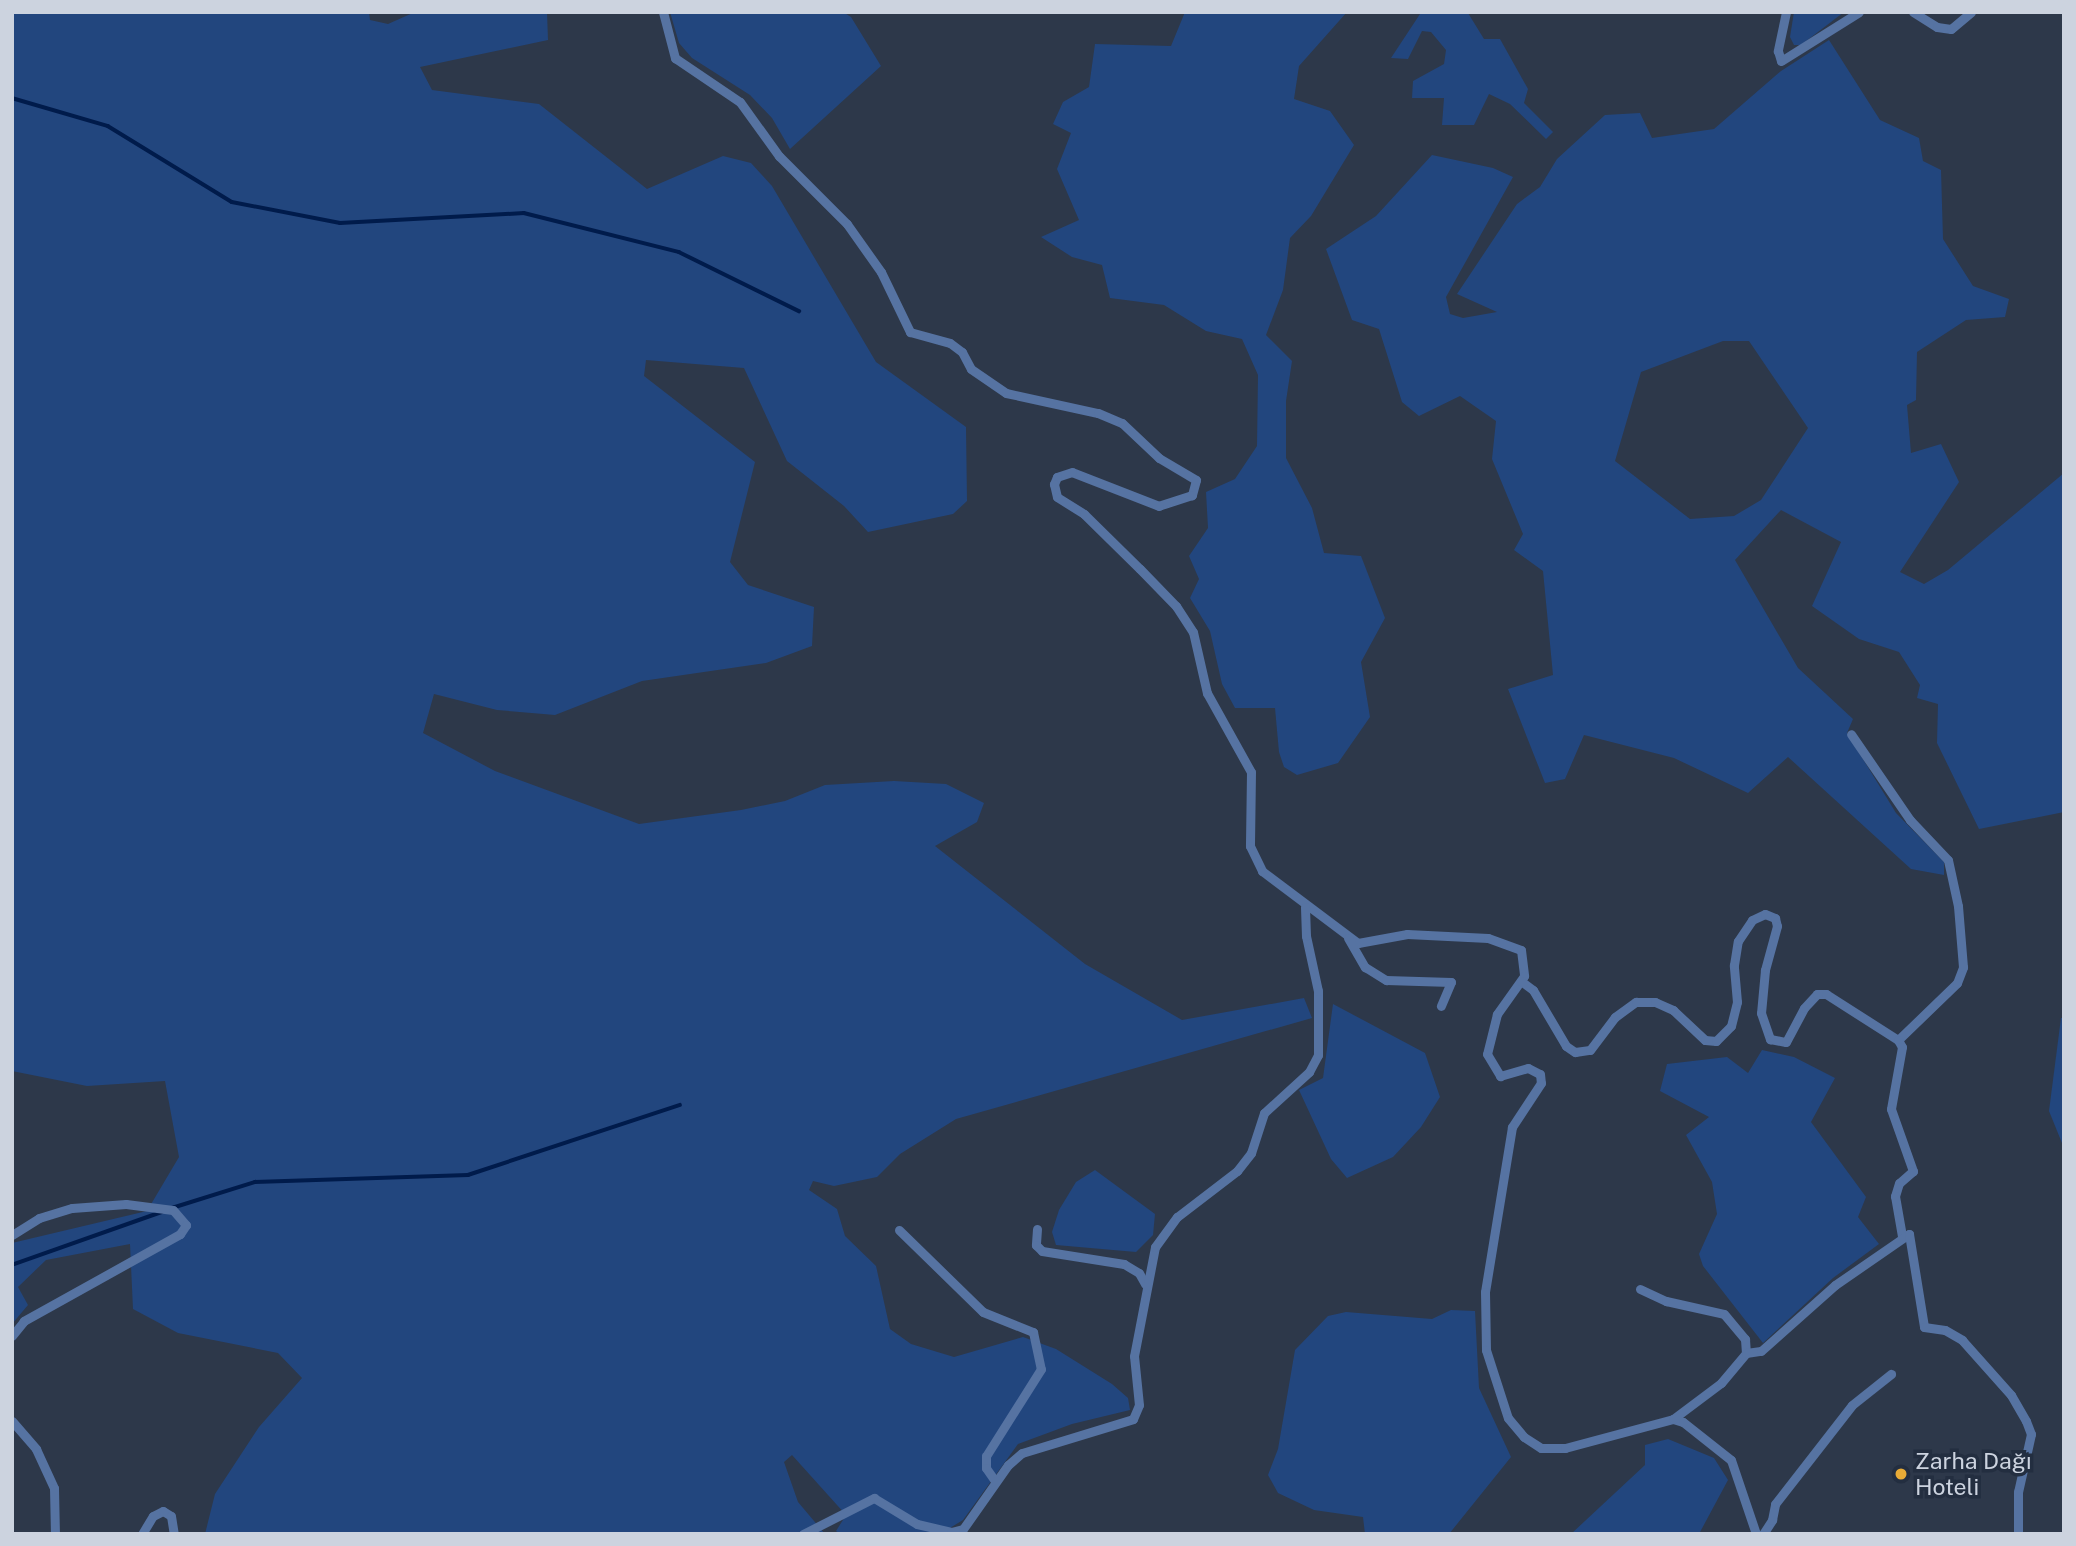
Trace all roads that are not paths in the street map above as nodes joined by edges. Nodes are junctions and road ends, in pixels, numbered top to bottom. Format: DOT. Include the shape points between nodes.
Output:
graph roads {
  1 [pos="663,12"];
  2 [pos="1786,12"];
  3 [pos="1859,12"];
  4 [pos="1913,12"];
  5 [pos="1971,12"];
  6 [pos="1851,734"];
  7 [pos="1306,907"];
  8 [pos="1347,937"];
  9 [pos="1521,981"];
  10 [pos="1441,1006"];
  11 [pos="1898,1040"];
  12 [pos="1037,1229"];
  13 [pos="899,1230"];
  14 [pos="12,1235"];
  15 [pos="1902,1236"];
  16 [pos="1145,1284"];
  17 [pos="1640,1289"];
  18 [pos="12,1336"];
  19 [pos="1746,1353"];
  20 [pos="1891,1374"];
  21 [pos="1673,1419"];
  22 [pos="12,1421"];
  23 [pos="995,1481"];
  24 [pos="55,1534"];
  25 [pos="142,1534"];
  26 [pos="174,1534"];
  27 [pos="803,1534"];
  28 [pos="1756,1534"];
  29 [pos="1763,1534"];
  30 [pos="2018,1534"];
  1 -- 7 [label="street" via="675,58 740,102 779,156 847,224 881,272 910,332 950,343 962,352 971,369 1006,393 1112,418 1159,458 1196,480 1192,495 1159,506 1072,472 1057,477 1054,484 1057,497 1084,514 1140,569 1177,606 1193,632 1207,692 1251,772 1250,846 1262,871"];
  2 -- 3 [label="street" via="1778,51 1781,61"];
  4 -- 5 [label="street" via="1937,27 1951,29"];
  6 -- 11 [label="street" via="1910,820 1948,860 1958,906 1963,967 1957,983"];
  7 -- 8 [label="street"];
  7 -- 16 [label="street" via="1306,936 1318,991 1318,1055 1309,1072 1264,1113 1251,1153 1237,1171 1177,1217 1155,1247"];
  8 -- 9 [label="street" via="1358,943 1407,934 1511,943 1521,950 1525,965"];
  8 -- 10 [label="street" via="1364,967 1386,980 1451,982"];
  9 -- 11 [label="street" via="1533,990 1566,1046 1575,1052 1590,1050 1615,1017 1636,1002 1654,1002 1673,1010 1705,1040 1716,1041 1731,1026 1737,1002 1734,965 1738,941 1752,920 1765,914 1775,918 1777,926 1765,970 1761,1013 1770,1039 1786,1042 1804,1008 1817,994 1826,994"];
  9 -- 21 [label="street" via="1497,1014 1487,1055 1500,1076 1528,1068 1539,1074 1541,1083 1512,1127 1485,1292 1486,1350 1508,1418 1541,1448 1564,1448"];
  11 -- 15 [label="street" via="1902,1047 1891,1109 1913,1171 1899,1183 1895,1196"];
  12 -- 16 [label="street" via="1036,1245 1042,1251 1124,1264 1139,1273"];
  13 -- 23 [label="street" via="983,1312 1033,1332 1041,1369 986,1456 986,1468"];
  14 -- 18 [label="street" via="39,1218 72,1208 126,1204 173,1210 186,1225 180,1234 24,1321"];
  15 -- 19 [label="street" via="1835,1285 1761,1351"];
  15 -- 30 [label="street" via="1909,1234 1924,1326 1945,1330 1962,1340 2011,1395 2026,1421 2031,1434 2018,1492"];
  16 -- 23 [label="street" via="1134,1356 1139,1405 1133,1419 1022,1454"];
  17 -- 19 [label="street" via="1666,1301 1724,1314 1745,1339"];
  19 -- 21 [label="street" via="1721,1383"];
  20 -- 29 [label="street" via="1852,1405 1775,1504"];
  21 -- 28 [label="street" via="1715,1444 1731,1460"];
  22 -- 24 [label="street" via="36,1449 54,1488"];
  23 -- 27 [label="street" via="963,1528 951,1532 900,1517 874,1498"];
  25 -- 26 [label="street" via="153,1516 163,1511 171,1516"];
}
